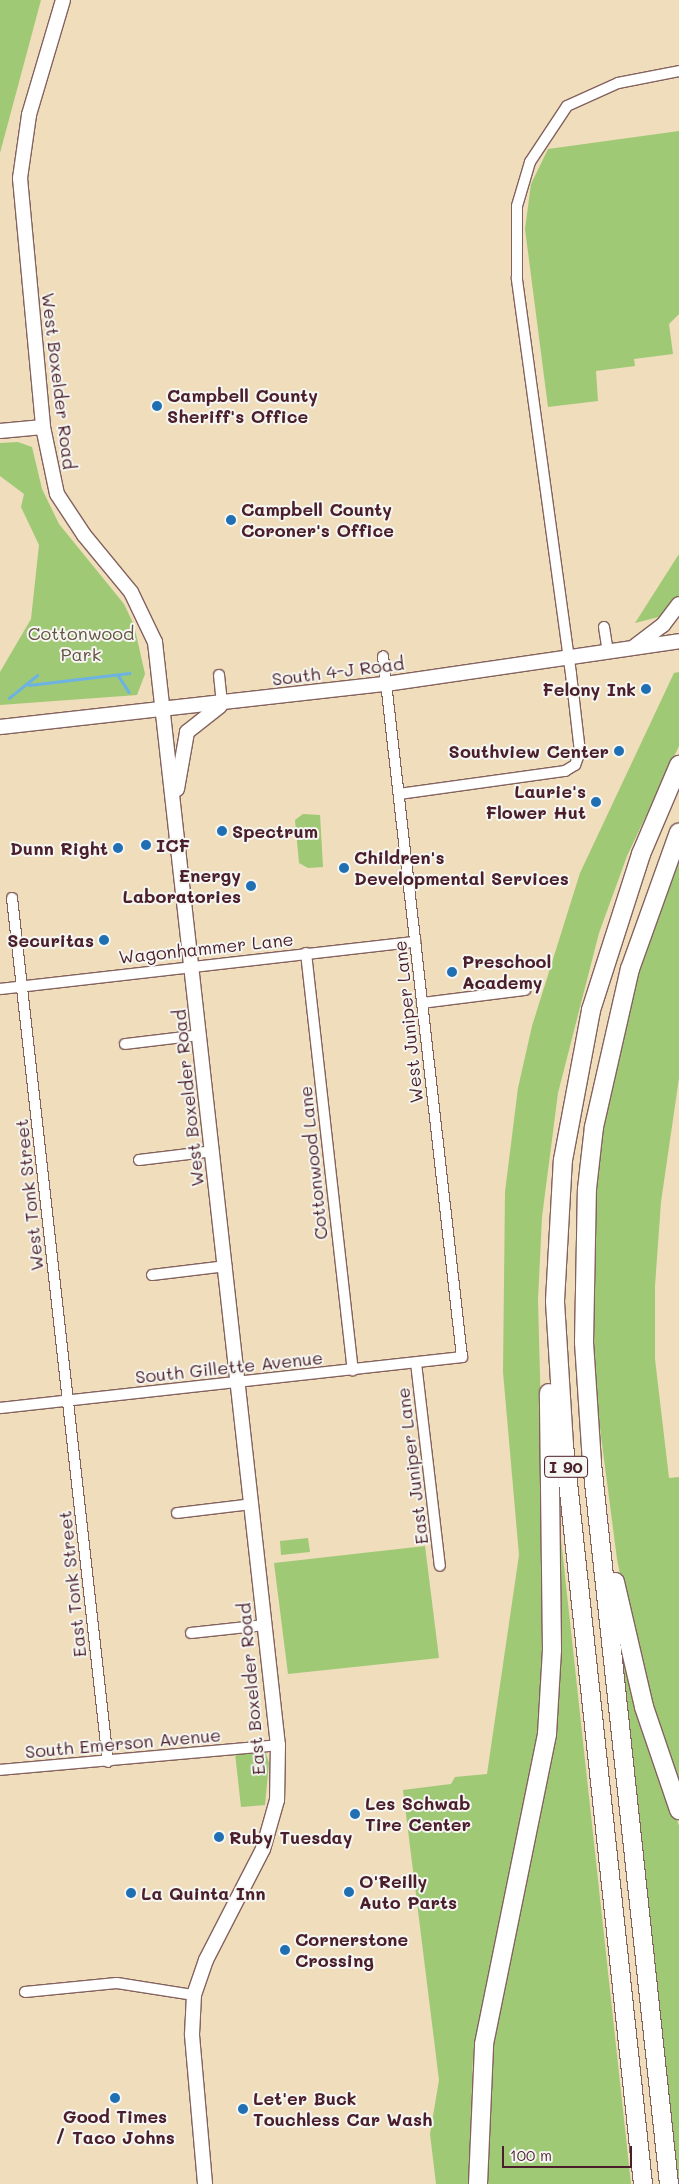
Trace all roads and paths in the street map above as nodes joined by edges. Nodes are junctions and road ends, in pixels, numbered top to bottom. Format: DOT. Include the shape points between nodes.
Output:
graph roads {
  1 [pos="63,0"];
  2 [pos="679,71"];
  3 [pos="43,427"];
  4 [pos="0,431"];
  5 [pos="679,604"];
  6 [pos="604,626"];
  7 [pos="679,641"];
  8 [pos="634,647"];
  9 [pos="608,651"];
  10 [pos="383,656"];
  11 [pos="569,658"];
  12 [pos="220,675"];
  13 [pos="386,684"];
  14 [pos="222,704"];
  15 [pos="162,710"];
  16 [pos="0,727"];
  17 [pos="679,765"];
  18 [pos="399,794"];
  19 [pos="175,810"];
  20 [pos="679,832"];
  21 [pos="12,898"];
  22 [pos="415,942"];
  23 [pos="306,953"];
  24 [pos="192,966"];
  25 [pos="22,985"];
  26 [pos="0,989"];
  27 [pos="525,990"];
  28 [pos="422,1003"];
  29 [pos="200,1035"];
  30 [pos="126,1044"];
  31 [pos="570,1110"];
  32 [pos="213,1151"];
  33 [pos="139,1160"];
  34 [pos="226,1266"];
  35 [pos="152,1275"];
  36 [pos="584,1300"];
  37 [pos="462,1357"];
  38 [pos="416,1363"];
  39 [pos="353,1370"];
  40 [pos="239,1382"];
  41 [pos="68,1402"];
  42 [pos="0,1408"];
  43 [pos="252,1504"];
  44 [pos="177,1513"];
  45 [pos="440,1566"];
  46 [pos="265,1625"];
  47 [pos="191,1633"];
  48 [pos="278,1745"];
  49 [pos="108,1762"];
  50 [pos="0,1770"];
  51 [pos="679,1810"];
  52 [pos="26,1992"];
  53 [pos="194,1995"];
  54 [pos="205,2184"];
  55 [pos="478,2184"];
  56 [pos="643,2184"];
  57 [pos="669,2184"];
  1 -- 3 [label="main road, West Boxelder Road" via="29,115 20,178"];
  2 -- 11 [label="street" via="618,83 567,106 530,162 517,206 517,278"];
  3 -- 4 [label="main road"];
  3 -- 15 [label="main road, West Boxelder Road" via="57,494 145,617 155,642"];
  5 -- 8 [label="main road" via="664,625"];
  6 -- 9 [label="street"];
  7 -- 8 [label="main road, South 4-J Road"];
  8 -- 9 [label="main road, South 4-J Road"];
  9 -- 11 [label="main road, South 4-J Road"];
  10 -- 13 [label="street, West Juniper Lane"];
  11 -- 13 [label="main road, South 4-J Road"];
  11 -- 18 [label="street" via="580,752 575,765 565,772"];
  12 -- 14 [label="street"];
  13 -- 14 [label="main road, South 4-J Road"];
  13 -- 18 [label="street, West Juniper Lane"];
  14 -- 15 [label="main road, South 4-J Road"];
  14 -- 19 [label="main road" via="185,734"];
  15 -- 16 [label="main road, South 4-J Road"];
  15 -- 19 [label="main road, West Boxelder Road"];
  17 -- 31 [label="highway, I 90" via="613,935"];
  18 -- 22 [label="street, West Juniper Lane"];
  19 -- 24 [label="main road, West Boxelder Road"];
  20 -- 36 [label="highway, I 90" via="649,909 611,1042 587,1189"];
  21 -- 25 [label="street, West Tonk Street"];
  22 -- 23 [label="street, Wagonhammer Lane"];
  22 -- 28 [label="street, West Juniper Lane"];
  23 -- 24 [label="street, Wagonhammer Lane"];
  23 -- 39 [label="street, Cottonwood Lane"];
  24 -- 25 [label="street, Wagonhammer Lane"];
  24 -- 29 [label="main road, West Boxelder Road"];
  25 -- 26 [label="street, Wagonhammer Lane"];
  25 -- 41 [label="street, West Tonk Street"];
  27 -- 28 [label="street"];
  28 -- 37 [label="street, West Juniper Lane"];
  29 -- 30 [label="street"];
  29 -- 32 [label="main road, West Boxelder Road"];
  31 -- 55 [label="highway, I 90" via="551,1214 552,1650 547,1734 484,2044"];
  31 -- 56 [label="highway, I 90" via="558,1228 557,1360"];
  32 -- 33 [label="street"];
  32 -- 34 [label="main road, West Boxelder Road"];
  34 -- 35 [label="street"];
  34 -- 40 [label="main road, West Boxelder Road"];
  36 -- 51 [label="highway, I 90" via="600,1485 618,1597 644,1707"];
  36 -- 57 [label="highway, I 90" via="592,1463"];
  37 -- 38 [label="street, South Gillette Avenue"];
  38 -- 39 [label="street, South Gillette Avenue"];
  38 -- 45 [label="street, East Juniper Lane"];
  39 -- 40 [label="street, South Gillette Avenue"];
  40 -- 41 [label="street, South Gillette Avenue"];
  40 -- 43 [label="main road, East Boxelder Road"];
  41 -- 42 [label="street, South Gillette Avenue"];
  41 -- 49 [label="street, East Tonk Street"];
  43 -- 44 [label="street"];
  43 -- 46 [label="main road, East Boxelder Road"];
  46 -- 47 [label="street"];
  46 -- 48 [label="main road, East Boxelder Road"];
  48 -- 49 [label="street, South Emerson Avenue"];
  48 -- 53 [label="main road, East Boxelder Road" via="277,1800 263,1849 206,1960"];
  49 -- 50 [label="street, South Emerson Avenue"];
  52 -- 53 [label="street" via="117,1983"];
  53 -- 54 [label="main road, East Boxelder Road" via="192,2035"];
}
